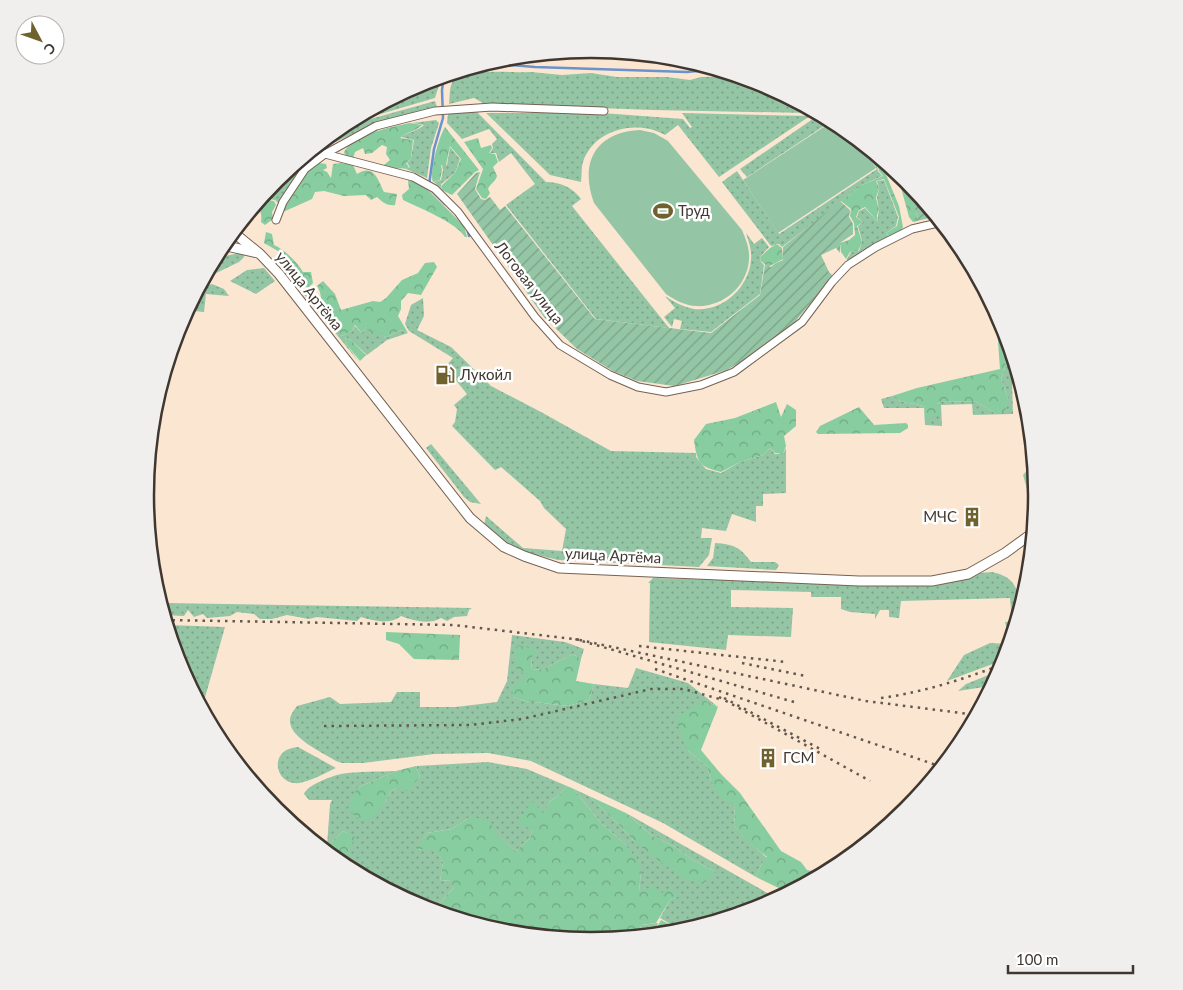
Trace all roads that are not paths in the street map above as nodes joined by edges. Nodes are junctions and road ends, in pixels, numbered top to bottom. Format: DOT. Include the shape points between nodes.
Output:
graph roads {
  1 [pos="604,111"];
  2 [pos="325,154"];
  3 [pos="276,220"];
  4 [pos="934,224"];
  5 [pos="239,237"];
  6 [pos="231,247"];
  7 [pos="260,254"];
  8 [pos="1027,537"];
  1 -- 2 [label="street" via="492,107 435,112 376,126"];
  2 -- 3 [label="street" via="305,169 283,202"];
  2 -- 4 [label="street, Логовая улица" via="436,188 560,345 610,375 666,392 701,385 734,372 802,322 848,264 912,229"];
  5 -- 7 [label="street, улица Артёма"];
  6 -- 7 [label="street"];
  7 -- 8 [label="street, улица Артёма" via="470,518 504,547 524,556 559,568 932,581 968,574"];
}
